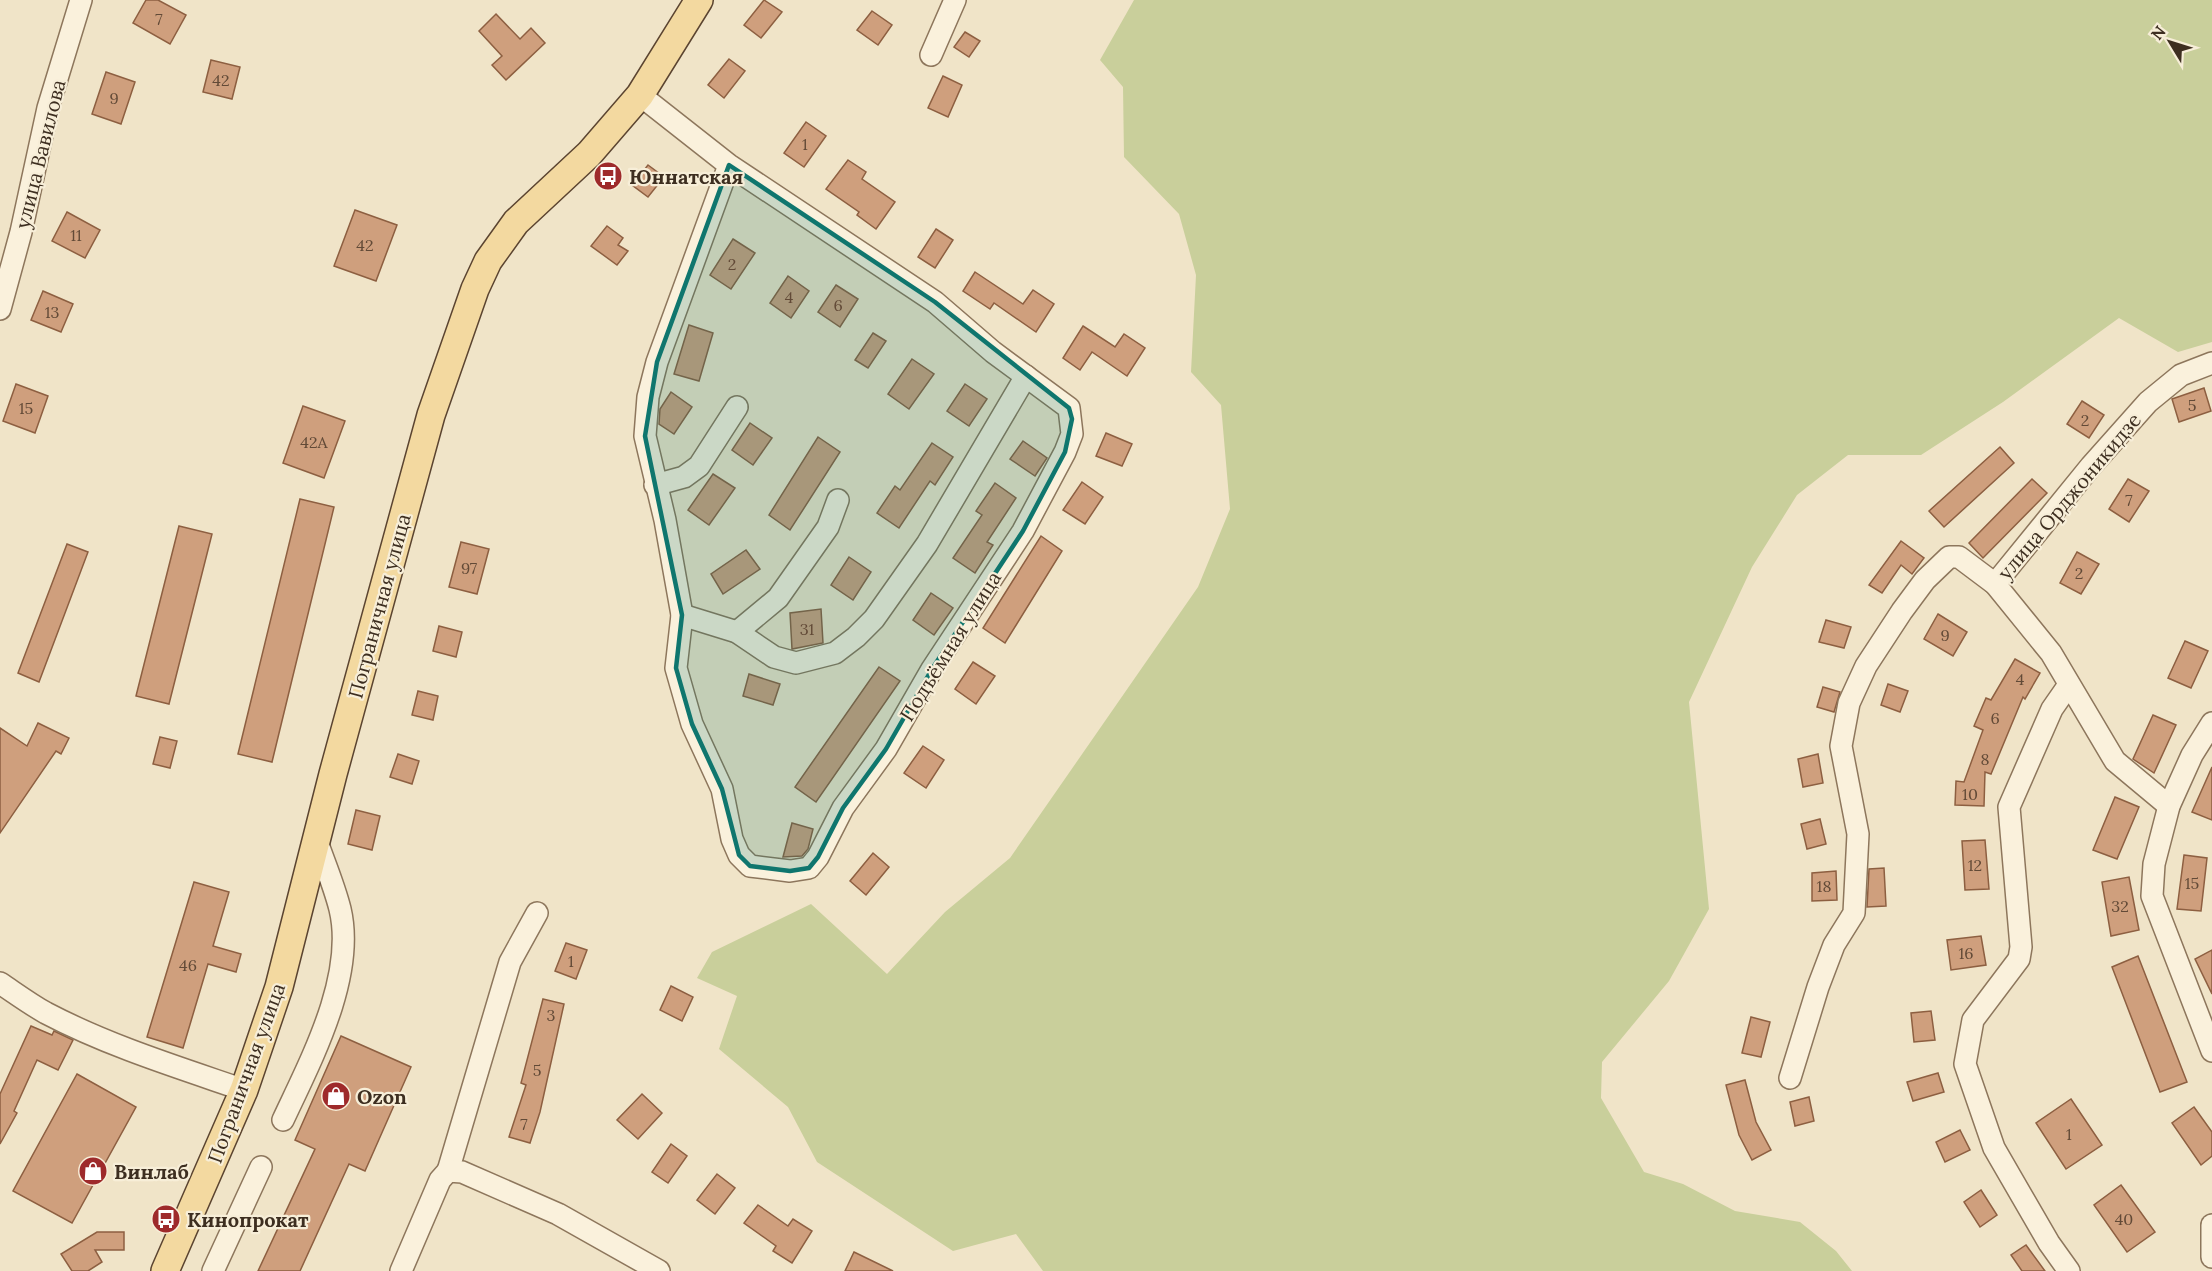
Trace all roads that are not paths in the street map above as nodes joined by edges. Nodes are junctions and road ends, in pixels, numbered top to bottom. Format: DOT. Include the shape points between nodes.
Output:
graph roads {
  1 [pos="81,0"];
  2 [pos="699,0"];
  3 [pos="955,0"];
  4 [pos="931,55"];
  5 [pos="640,96"];
  6 [pos="729,165"];
  7 [pos="0,309"];
  8 [pos="2212,363"];
  9 [pos="1026,376"];
  10 [pos="737,407"];
  11 [pos="655,485"];
  12 [pos="838,500"];
  13 [pos="1995,584"];
  14 [pos="682,615"];
  15 [pos="737,632"];
  16 [pos="2068,686"];
  17 [pos="2212,723"];
  18 [pos="2169,806"];
  19 [pos="316,839"];
  20 [pos="537,913"];
  21 [pos="0,983"];
  22 [pos="2212,1052"];
  23 [pos="1791,1078"];
  24 [pos="244,1090"];
  25 [pos="283,1120"];
  26 [pos="261,1167"];
  27 [pos="444,1176"];
  28 [pos="2212,1225"];
  29 [pos="2212,1257"];
  30 [pos="165,1271"];
  31 [pos="213,1271"];
  32 [pos="400,1271"];
  33 [pos="659,1271"];
  34 [pos="2069,1271"];
  1 -- 7 [label="street, улица Вавилова" via="48,108"];
  2 -- 5 [label="main road, Пограничная улица"];
  3 -- 4 [label="street"];
  5 -- 6 [label="street, Подъёмная улица"];
  5 -- 19 [label="main road, Пограничная улица" via="589,154 516,222 488,261 475,289 431,415"];
  6 -- 9 [label="street, Подъёмная улица" via="935,302"];
  6 -- 11 [label="street" via="657,362 648,397 645,435"];
  8 -- 13 [label="street, улица Орджоникидзе" via="2181,375 2148,402"];
  9 -- 14 [label="street, Подъёмная улица" via="1069,408 1072,426 1065,452 1023,531 932,669 886,749 843,808 809,868 790,871 750,866 739,855 732,840 722,789 693,724 676,668"];
  9 -- 15 [label="street" via="927,544 874,619 856,637 835,652 796,663 774,657"];
  10 -- 11 [label="street" via="699,466 684,477"];
  11 -- 14 [label="street" via="666,520"];
  12 -- 15 [label="street" via="828,527 778,598"];
  13 -- 16 [label="street" via="2051,652"];
  13 -- 23 [label="street, улица Орджоникидзе" via="1959,556 1949,557 1925,580 1902,611 1866,666 1849,703 1841,746 1858,834 1854,913 1834,945"];
  14 -- 15 [label="street"];
  16 -- 18 [label="street" via="2115,761"];
  16 -- 34 [label="street" via="2052,709 2009,807 2019,959 1973,1020 1965,1064 1994,1148"];
  17 -- 18 [label="street" via="2192,755"];
  18 -- 22 [label="street" via="2154,864 2152,896"];
  19 -- 24 [label="main road, Пограничная улица" via="279,987"];
  19 -- 25 [label="street" via="340,910 342,959 333,1001"];
  20 -- 27 [label="street" via="510,962"];
  21 -- 24 [label="street" via="88,1033"];
  24 -- 30 [label="main road, Пограничная улица"];
  26 -- 31 [label="street"];
  27 -- 32 [label="street"];
  27 -- 33 [label="street" via="462,1172 558,1214"];
  28 -- 29 [label="street"];
}
